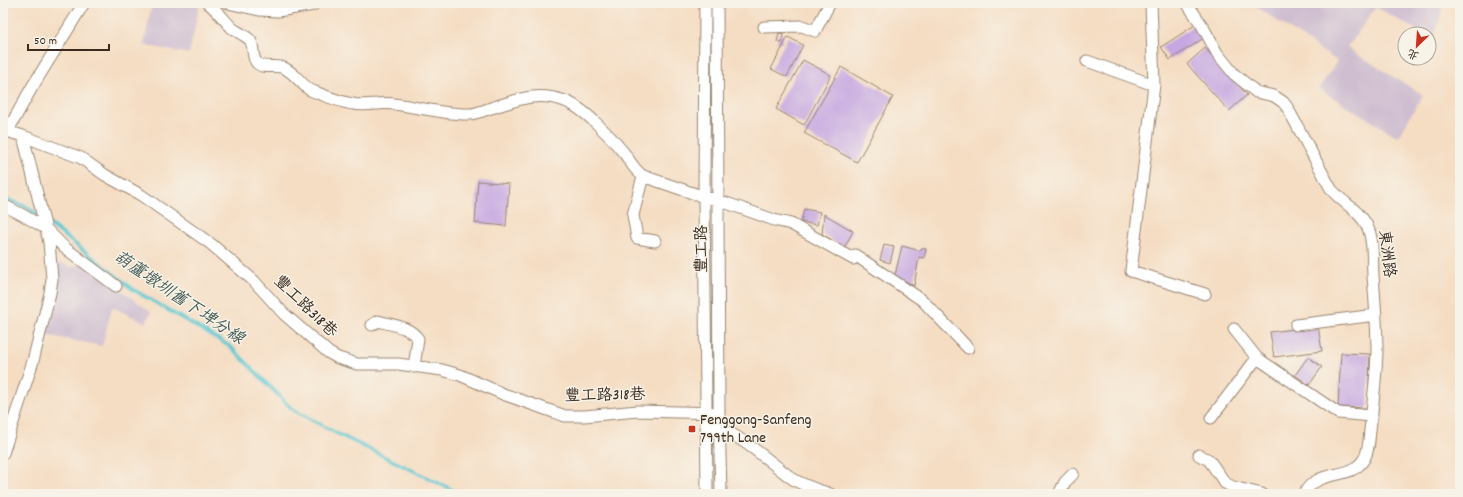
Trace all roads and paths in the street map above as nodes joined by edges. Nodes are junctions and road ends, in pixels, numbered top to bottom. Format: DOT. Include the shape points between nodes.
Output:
graph roads {
  1 [pos="84,3"];
  2 [pos="208,3"];
  3 [pos="228,3"];
  4 [pos="705,3"];
  5 [pos="717,3"];
  6 [pos="830,3"];
  7 [pos="1151,3"];
  8 [pos="1188,3"];
  9 [pos="313,6"];
  10 [pos="764,27"];
  11 [pos="1087,61"];
  12 [pos="1154,85"];
  13 [pos="5,131"];
  14 [pos="22,136"];
  15 [pos="643,176"];
  16 [pos="704,197"];
  17 [pos="718,200"];
  18 [pos="3,205"];
  19 [pos="45,228"];
  20 [pos="654,241"];
  21 [pos="116,286"];
  22 [pos="1205,294"];
  23 [pos="1376,315"];
  24 [pos="372,325"];
  25 [pos="1296,325"];
  26 [pos="1234,329"];
  27 [pos="968,348"];
  28 [pos="1257,358"];
  29 [pos="414,367"];
  30 [pos="706,412"];
  31 [pos="719,413"];
  32 [pos="1372,416"];
  33 [pos="1211,418"];
  34 [pos="706,427"];
  35 [pos="720,428"];
  36 [pos="6,435"];
  37 [pos="3,453"];
  38 [pos="1198,456"];
  39 [pos="1073,474"];
  40 [pos="707,494"];
  41 [pos="721,494"];
  42 [pos="830,494"];
  43 [pos="1059,494"];
  44 [pos="1262,494"];
  45 [pos="1304,494"];
  1 -- 13 [label="street"];
  2 -- 15 [label="street" via="249,40 258,64 283,67 310,90 351,104 376,103 466,114 481,112 527,97 558,99 575,106 599,127"];
  3 -- 9 [label="street" via="259,10 278,11"];
  4 -- 16 [label="street, 豐工路"];
  5 -- 17 [label="street, 豐工路"];
  6 -- 10 [label="street" via="815,31 802,26"];
  7 -- 12 [label="street"];
  8 -- 23 [label="street, 東洲路" via="1217,53 1234,74 1256,92 1274,96 1283,102 1331,189 1365,222 1371,242"];
  11 -- 12 [label="street"];
  12 -- 22 [label="street" via="1130,271"];
  13 -- 14 [label="street, 豐工路318巷"];
  14 -- 19 [label="street"];
  14 -- 29 [label="street, 豐工路318巷" via="81,158 105,176 141,194 211,244 254,281 284,314 338,358 357,364 398,364"];
  15 -- 16 [label="street"];
  15 -- 20 [label="street" via="633,215 637,238"];
  16 -- 17 [label="street"];
  16 -- 30 [label="street, 豐工路"];
  17 -- 27 [label="street" via="791,224 853,259 855,254 922,300"];
  17 -- 31 [label="street, 豐工路"];
  18 -- 19 [label="street"];
  19 -- 21 [label="street" via="65,248"];
  19 -- 36 [label="street" via="52,265 50,293 32,361"];
  23 -- 25 [label="street"];
  23 -- 32 [label="street, 東洲路" via="1377,352"];
  24 -- 29 [label="street" via="378,321 405,328 415,334 418,339"];
  26 -- 28 [label="street"];
  28 -- 32 [label="street" via="1338,413"];
  28 -- 33 [label="street"];
  29 -- 30 [label="street, 豐工路318巷" via="460,375 503,394 565,416 638,411"];
  30 -- 31 [label="street, 豐工路318巷"];
  30 -- 34 [label="street, 豐工路"];
  31 -- 35 [label="street, 豐工路"];
  32 -- 45 [label="street, 東洲路" via="1367,455 1358,467 1347,473 1324,477 1311,485"];
  34 -- 35 [label="street"];
  34 -- 40 [label="street, 豐工路"];
  35 -- 41 [label="street, 豐工路"];
  35 -- 42 [label="street" via="733,434 799,482"];
  36 -- 37 [label="street"];
  38 -- 44 [label="street" via="1209,460 1225,483"];
  39 -- 43 [label="street"];
}
